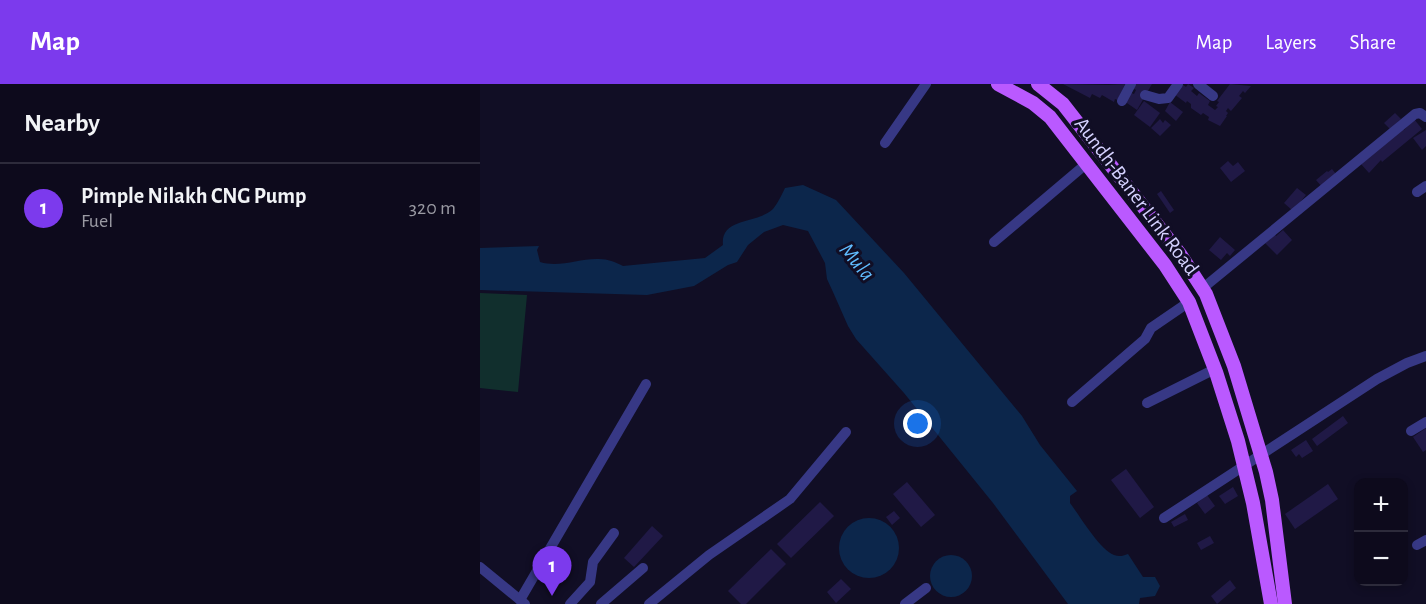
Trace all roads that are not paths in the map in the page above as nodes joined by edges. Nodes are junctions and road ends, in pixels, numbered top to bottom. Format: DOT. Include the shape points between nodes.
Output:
graph roads {
  1 [pos="926,84"];
  2 [pos="998,84"];
  3 [pos="1131,84"];
  4 [pos="1178,84"];
  5 [pos="1197,84"];
  6 [pos="1042,85"];
  7 [pos="1145,95"];
  8 [pos="1213,96"];
  9 [pos="1122,101"];
  10 [pos="1033,103"];
  11 [pos="1426,117"];
  12 [pos="885,143"];
  13 [pos="1086,164"];
  14 [pos="994,242"];
  15 [pos="1203,288"];
  16 [pos="1189,302"];
  17 [pos="1426,356"];
  18 [pos="1215,369"];
  19 [pos="646,384"];
  20 [pos="1072,402"];
  21 [pos="1147,403"];
  22 [pos="1426,422"];
  23 [pos="1411,431"];
  24 [pos="846,432"];
  25 [pos="1262,456"];
  26 [pos="1245,467"];
  27 [pos="1164,518"];
  28 [pos="614,533"];
  29 [pos="480,567"];
  30 [pos="643,568"];
  31 [pos="926,588"];
  32 [pos="522,602"];
  33 [pos="570,604"];
  34 [pos="601,604"];
  35 [pos="649,604"];
  36 [pos="904,604"];
  37 [pos="1271,604"];
  38 [pos="1285,604"];
  1 -- 12 [label="street"];
  2 -- 10 [label="main road, Aundh-Baner Link Road"];
  3 -- 9 [label="street"];
  4 -- 7 [label="street" via="1168,98"];
  5 -- 8 [label="street"];
  6 -- 10 [label="main road"];
  6 -- 15 [label="main road, Aundh-Baner Link Road" via="1071,113"];
  10 -- 13 [label="main road, Aundh-Baner Link Road" via="1050,117"];
  11 -- 15 [label="street" via="1415,114"];
  13 -- 14 [label="street"];
  13 -- 16 [label="main road, Aundh-Baner Link Road"];
  15 -- 25 [label="main road, Aundh-Baner Link Road" via="1234,366"];
  16 -- 18 [label="main road, Aundh-Baner Link Road"];
  16 -- 20 [label="street" via="1150,328 1145,339"];
  17 -- 25 [label="street" via="1377,379"];
  18 -- 21 [label="street"];
  18 -- 26 [label="main road, Aundh-Baner Link Road"];
  19 -- 32 [label="street"];
  22 -- 23 [label="street"];
  24 -- 35 [label="street" via="790,499 709,555"];
  25 -- 26 [label="street"];
  25 -- 38 [label="main road, Aundh-Baner Link Road" via="1272,500"];
  26 -- 27 [label="street"];
  26 -- 37 [label="main road, Aundh-Baner Link Road"];
  28 -- 33 [label="street" via="593,562 590,582"];
  29 -- 32 [label="street"];
  30 -- 34 [label="street"];
  31 -- 36 [label="street"];
}
